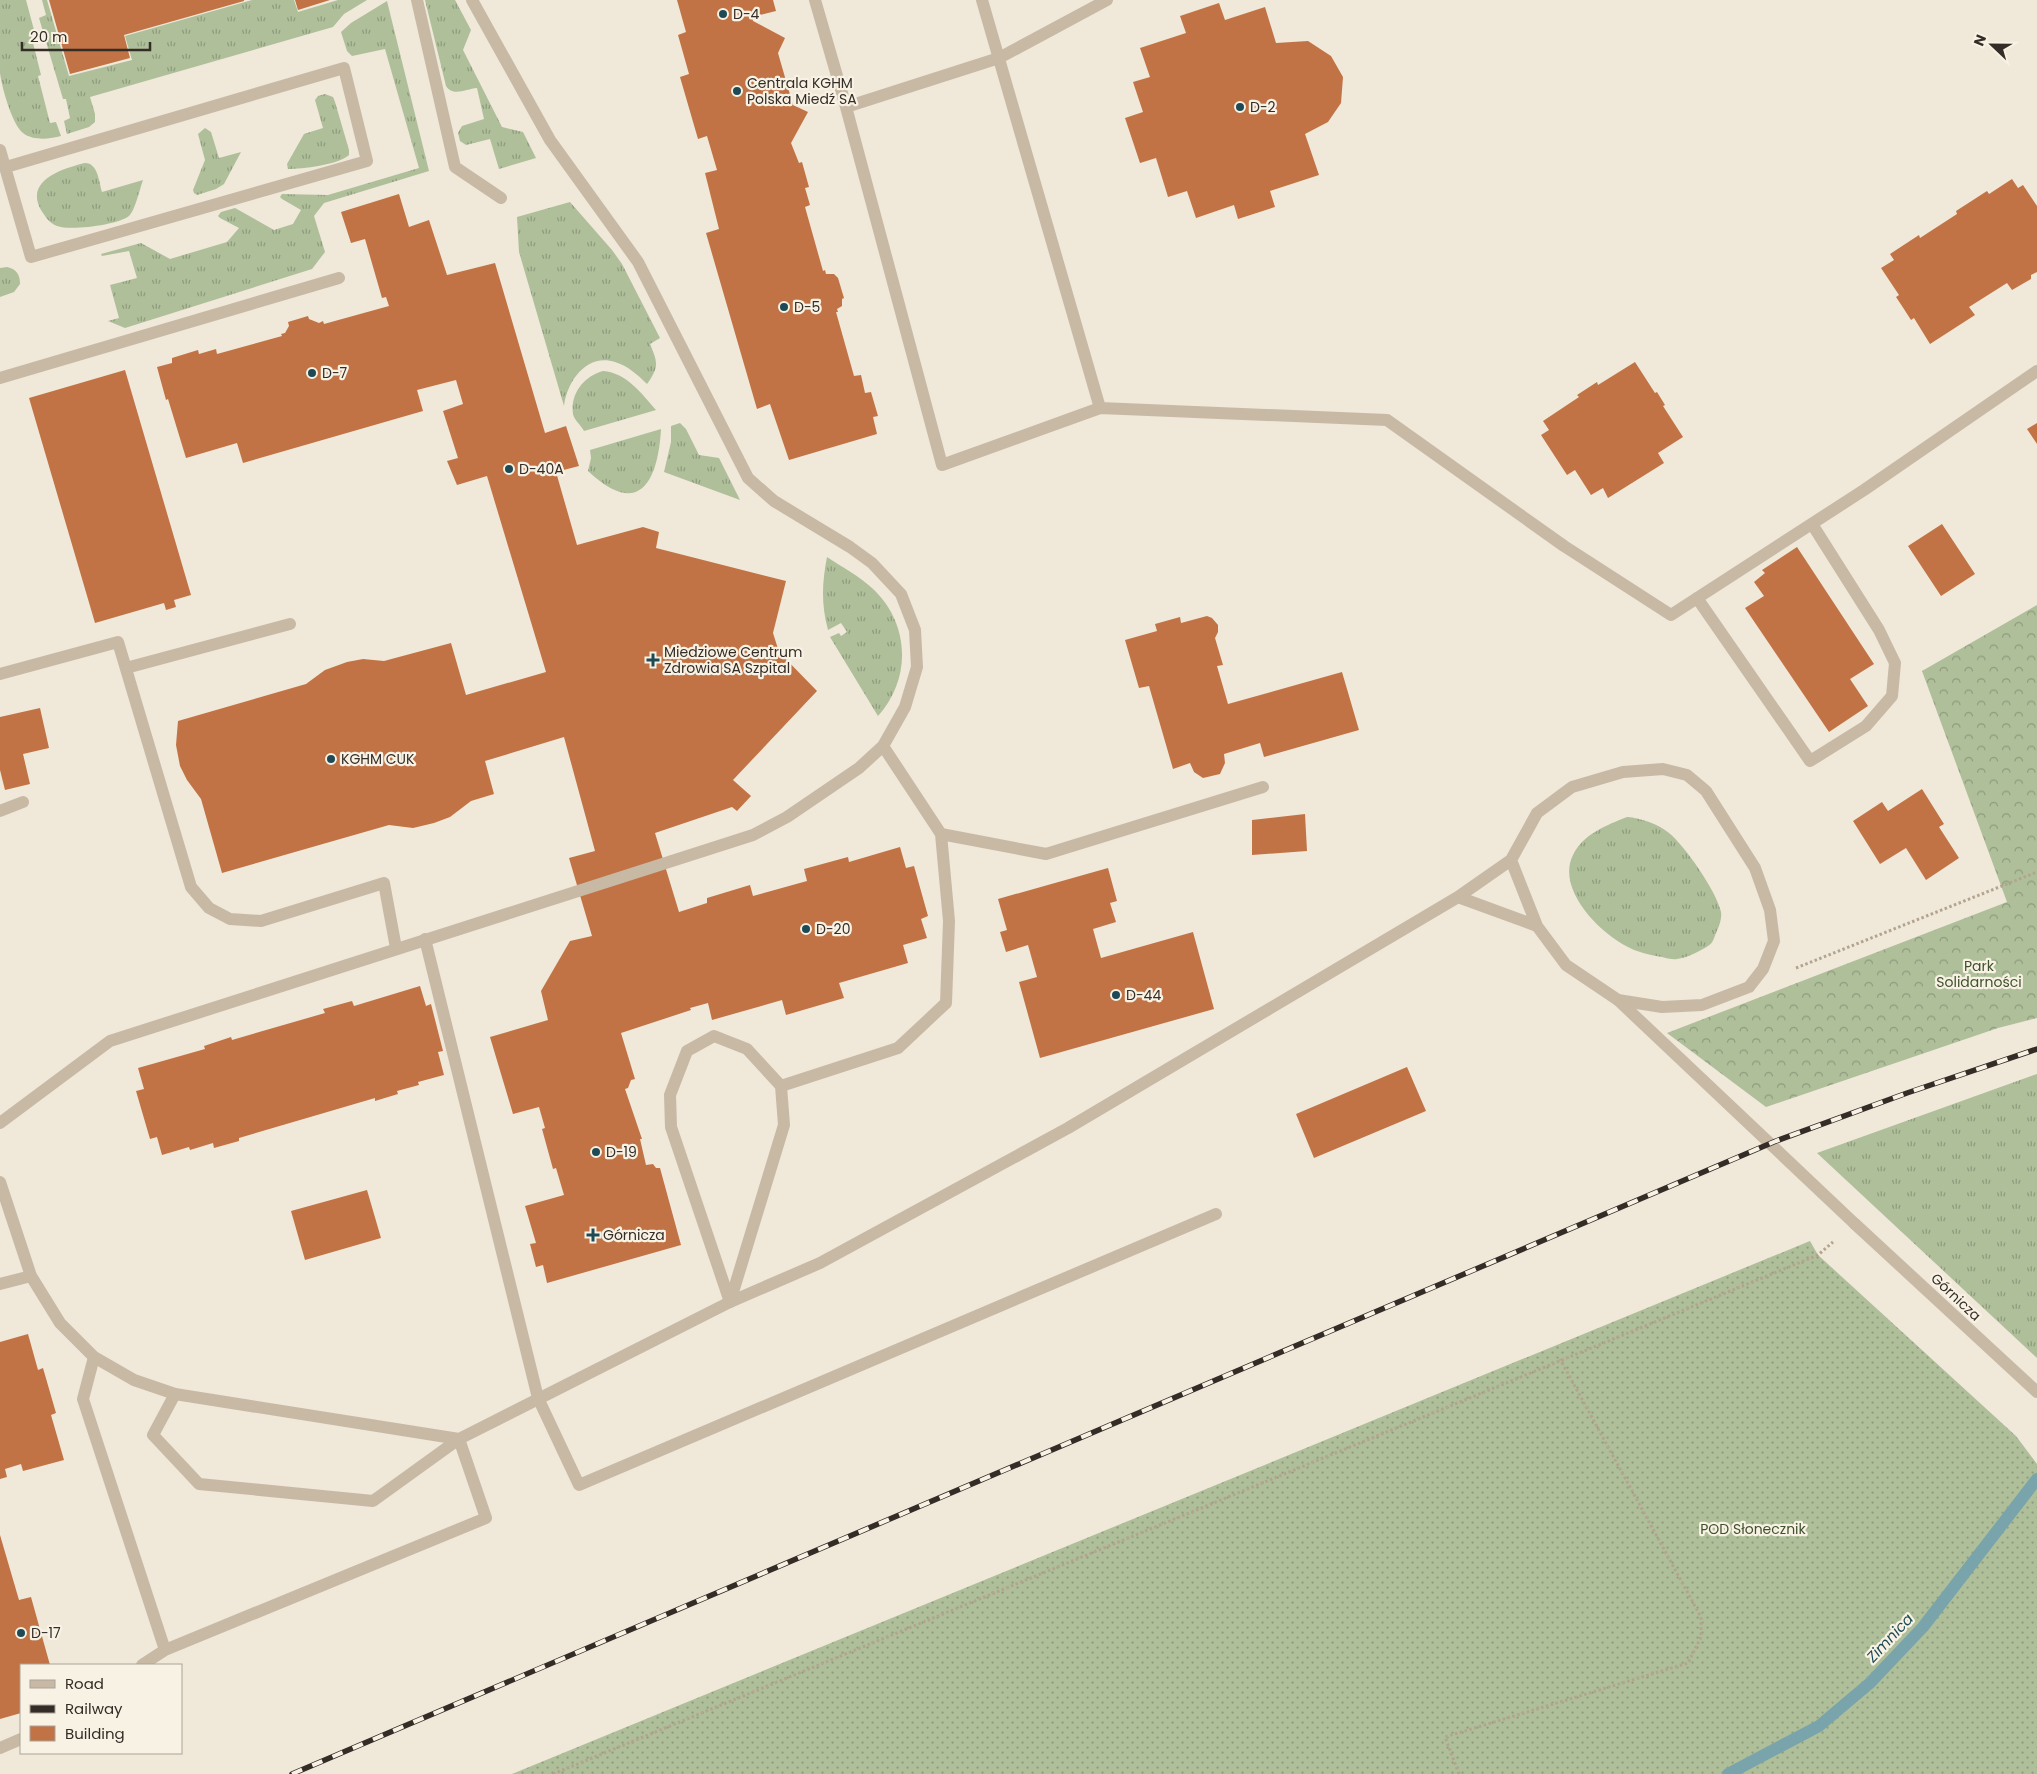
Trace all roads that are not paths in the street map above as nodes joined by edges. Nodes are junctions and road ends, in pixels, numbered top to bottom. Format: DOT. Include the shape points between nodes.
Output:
graph roads {
  1 [pos="417,0"];
  2 [pos="472,0"];
  3 [pos="815,0"];
  4 [pos="982,0"];
  5 [pos="1104,1"];
  6 [pos="999,58"];
  7 [pos="846,106"];
  8 [pos="0,150"];
  9 [pos="6,167"];
  10 [pos="501,198"];
  11 [pos="339,278"];
  12 [pos="2037,371"];
  13 [pos="0,378"];
  14 [pos="1100,408"];
  15 [pos="1812,524"];
  16 [pos="1697,598"];
  17 [pos="290,624"];
  18 [pos="126,668"];
  19 [pos="0,674"];
  20 [pos="883,746"];
  21 [pos="1263,787"];
  22 [pos="23,802"];
  23 [pos="0,811"];
  24 [pos="941,834"];
  25 [pos="1511,860"];
  26 [pos="1458,897"];
  27 [pos="1536,926"];
  28 [pos="425,939"];
  29 [pos="396,948"];
  30 [pos="1618,1000"];
  31 [pos="781,1086"];
  32 [pos="0,1124"];
  33 [pos="0,1182"];
  34 [pos="1216,1214"];
  35 [pos="31,1276"];
  36 [pos="0,1284"];
  37 [pos="730,1302"];
  38 [pos="94,1357"];
  39 [pos="2037,1392"];
  40 [pos="175,1394"];
  41 [pos="538,1398"];
  42 [pos="459,1439"];
  43 [pos="165,1650"];
  44 [pos="144,1664"];
  45 [pos="20,1739"];
  46 [pos="0,1748"];
  1 -- 10 [label="street" via="455,167"];
  2 -- 20 [label="street" via="550,140 638,262 748,478 774,501 872,563 901,594 915,630 917,666 905,706"];
  3 -- 7 [label="street"];
  4 -- 6 [label="street"];
  5 -- 6 [label="street"];
  6 -- 7 [label="street"];
  6 -- 14 [label="street"];
  7 -- 14 [label="street" via="942,465"];
  8 -- 9 [label="street"];
  9 -- 9 [label="street" via="31,257 367,161 344,68"];
  11 -- 13 [label="street"];
  12 -- 15 [label="street"];
  14 -- 16 [label="street" via="1387,420 1564,546 1671,615"];
  15 -- 16 [label="street"];
  15 -- 16 [label="street" via="1880,630 1895,663 1892,696 1866,726 1810,761"];
  17 -- 18 [label="street"];
  18 -- 19 [label="street" via="118,642"];
  18 -- 29 [label="street" via="191,887 209,908 230,919 261,921 384,883"];
  20 -- 24 [label="street"];
  20 -- 28 [label="street" via="859,768 787,817 753,835"];
  21 -- 24 [label="street" via="1046,854"];
  22 -- 23 [label="street"];
  24 -- 31 [label="street" via="949,921 946,1003 898,1048"];
  25 -- 26 [label="street"];
  25 -- 27 [label="street"];
  25 -- 30 [label="street" via="1537,813 1572,787 1623,772 1663,769 1687,775 1706,791 1755,868 1770,910 1774,941 1763,969 1748,987 1702,1005 1662,1007"];
  26 -- 27 [label="street"];
  26 -- 37 [label="street" via="1068,1128 820,1263"];
  27 -- 30 [label="street" via="1566,966"];
  28 -- 29 [label="street"];
  28 -- 41 [label="street"];
  29 -- 32 [label="street" via="110,1041"];
  30 -- 39 [label="street, Górnicza"];
  31 -- 37 [label="street" via="784,1125"];
  31 -- 37 [label="street" via="748,1048 714,1036 688,1051 670,1095 671,1127"];
  33 -- 35 [label="street"];
  34 -- 41 [label="street" via="579,1485"];
  35 -- 36 [label="street"];
  35 -- 38 [label="street" via="60,1323"];
  37 -- 41 [label="street"];
  38 -- 40 [label="street" via="134,1380"];
  38 -- 43 [label="street" via="83,1400"];
  40 -- 42 [label="street"];
  40 -- 42 [label="street" via="153,1435 199,1484 373,1501"];
  41 -- 42 [label="street"];
  42 -- 43 [label="street" via="486,1518"];
  43 -- 44 [label="street"];
  45 -- 46 [label="street"];
}
